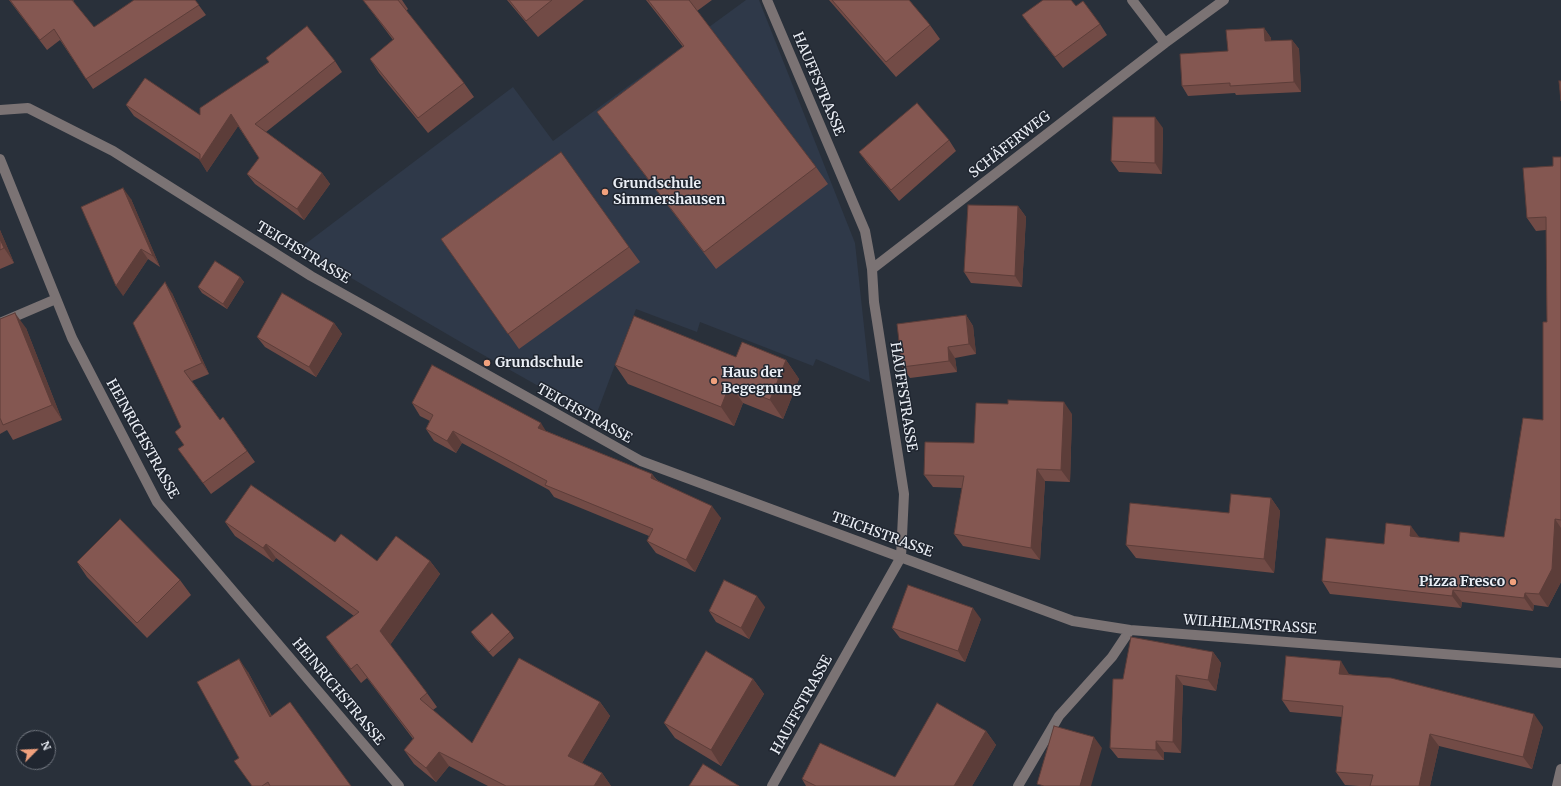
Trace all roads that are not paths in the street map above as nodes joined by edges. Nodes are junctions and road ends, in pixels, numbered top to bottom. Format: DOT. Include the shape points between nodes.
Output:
graph roads {
  1 [pos="767,0"];
  2 [pos="1132,0"];
  3 [pos="1224,0"];
  4 [pos="1165,43"];
  5 [pos="0,110"];
  6 [pos="0,159"];
  7 [pos="872,269"];
  8 [pos="56,298"];
  9 [pos="0,323"];
  10 [pos="901,557"];
  11 [pos="1130,630"];
  12 [pos="1561,663"];
  13 [pos="1561,769"];
  14 [pos="399,786"];
  15 [pos="772,786"];
  16 [pos="1018,786"];
  17 [pos="1557,786"];
  1 -- 7 [label="street, HAUFFSTRASSE" via="865,231"];
  2 -- 4 [label="street"];
  3 -- 4 [label="street, SCHÄFERWEG"];
  4 -- 7 [label="street, SCHÄFERWEG"];
  5 -- 10 [label="street, TEICHSTRASSE" via="28,108 114,151 311,276 641,461"];
  6 -- 8 [label="street, HEINRICHSTRASSE"];
  7 -- 10 [label="street, HAUFFSTRASSE" via="874,302 904,494"];
  8 -- 9 [label="street"];
  8 -- 14 [label="street, HEINRICHSTRASSE" via="72,338 157,502"];
  10 -- 11 [label="street, TEICHSTRASSE" via="1073,621"];
  10 -- 15 [label="street, HAUFFSTRASSE"];
  11 -- 12 [label="street, WILHELMSTRASSE"];
  11 -- 16 [label="street" via="1112,657 1059,716"];
  13 -- 17 [label="street"];
}
